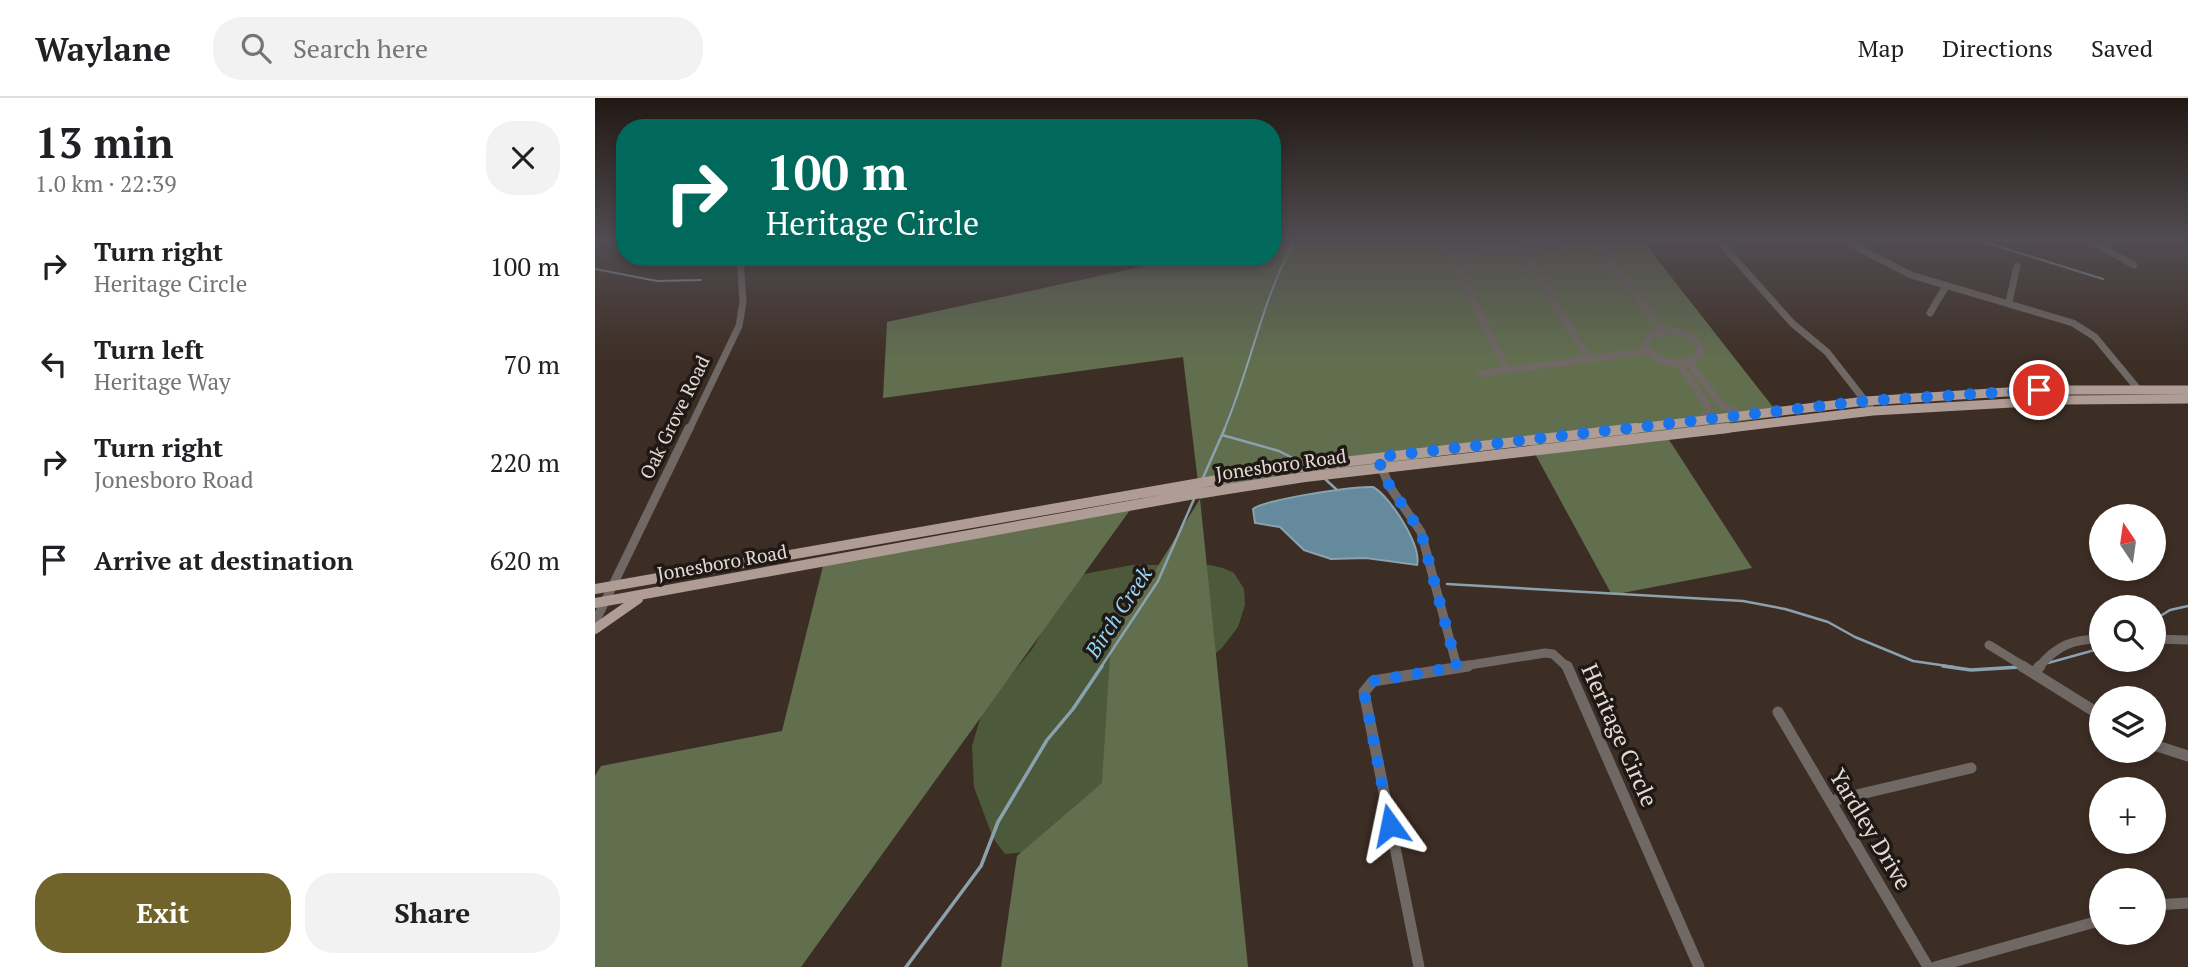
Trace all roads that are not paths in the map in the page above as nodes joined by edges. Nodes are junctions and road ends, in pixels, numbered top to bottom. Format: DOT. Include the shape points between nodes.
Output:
graph roads {
  1 [pos="742,282"];
  2 [pos="1465,282"];
  3 [pos="1542,282"];
  4 [pos="1626,282"];
  5 [pos="1756,282"];
  6 [pos="1933,282"];
  7 [pos="2014,282"];
  8 [pos="1946,286"];
  9 [pos="2009,302"];
  10 [pos="1930,313"];
  11 [pos="1662,330"];
  12 [pos="1648,351"];
  13 [pos="1589,359"];
  14 [pos="1689,362"];
  15 [pos="1679,364"];
  16 [pos="1507,370"];
  17 [pos="1481,374"];
  18 [pos="2138,389"];
  19 [pos="2188,390"];
  20 [pos="2188,400"];
  21 [pos="1865,401"];
  22 [pos="1873,411"];
  23 [pos="1741,414"];
  24 [pos="1705,419"];
  25 [pos="1379,462"];
  26 [pos="612,586"];
  27 [pos="595,589"];
  28 [pos="651,593"];
  29 [pos="600,602"];
  30 [pos="595,622"];
  31 [pos="595,629"];
  32 [pos="2089,639"];
  33 [pos="2166,639"];
  34 [pos="2188,640"];
  35 [pos="1989,645"];
  36 [pos="1457,667"];
  37 [pos="2034,673"];
  38 [pos="2089,708"];
  39 [pos="1778,712"];
  40 [pos="2166,749"];
  41 [pos="2188,756"];
  42 [pos="1971,768"];
  43 [pos="1831,801"];
  44 [pos="2166,903"];
  45 [pos="2188,903"];
  46 [pos="2089,924"];
  47 [pos="1419,967"];
  48 [pos="1699,967"];
  49 [pos="1928,967"];
  50 [pos="1935,967"];
  1 -- 26 [label="street, Oak Grove Road" via="739,326"];
  2 -- 16 [label="street"];
  3 -- 13 [label="street"];
  4 -- 11 [label="street"];
  5 -- 21 [label="street" via="1792,323 1827,352"];
  6 -- 8 [label="street"];
  7 -- 9 [label="street"];
  8 -- 9 [label="street"];
  8 -- 10 [label="street"];
  9 -- 18 [label="street" via="2063,318 2087,331"];
  11 -- 12 [label="street" via="1648,336"];
  11 -- 14 [label="street" via="1695,339 1700,355"];
  12 -- 13 [label="street"];
  12 -- 15 [label="street" via="1658,359"];
  13 -- 16 [label="street"];
  14 -- 15 [label="street"];
  14 -- 23 [label="street" via="1722,406"];
  15 -- 24 [label="street" via="1708,406"];
  16 -- 17 [label="street"];
  18 -- 19 [label="main road, Jonesboro Road"];
  18 -- 21 [label="main road, Jonesboro Road"];
  20 -- 22 [label="main road, Jonesboro Road" via="2066,400"];
  21 -- 22 [label="street"];
  21 -- 23 [label="main road, Jonesboro Road"];
  22 -- 25 [label="main road, Jonesboro Road"];
  23 -- 24 [label="main road, Jonesboro Road"];
  24 -- 25 [label="main road, Jonesboro Road"];
  25 -- 26 [label="main road, Jonesboro Road" via="1223,478"];
  25 -- 28 [label="main road, Jonesboro Road"];
  25 -- 36 [label="street" via="1421,532"];
  26 -- 27 [label="main road, Jonesboro Road"];
  26 -- 29 [label="street, Oak Grove Road"];
  28 -- 29 [label="main road, Jonesboro Road"];
  28 -- 31 [label="main road"];
  29 -- 30 [label="street, Oak Grove Road"];
  32 -- 37 [label="street" via="2058,645"];
  33 -- 34 [label="street"];
  35 -- 37 [label="street"];
  36 -- 47 [label="street, Heritage Circle" via="1373,681 1364,692"];
  36 -- 48 [label="street, Heritage Circle" via="1545,653 1566,664"];
  37 -- 38 [label="street"];
  39 -- 43 [label="street, Yardley Drive"];
  40 -- 41 [label="street"];
  42 -- 43 [label="street"];
  43 -- 49 [label="street, Yardley Drive"];
  44 -- 45 [label="street"];
  46 -- 50 [label="street"];
}
